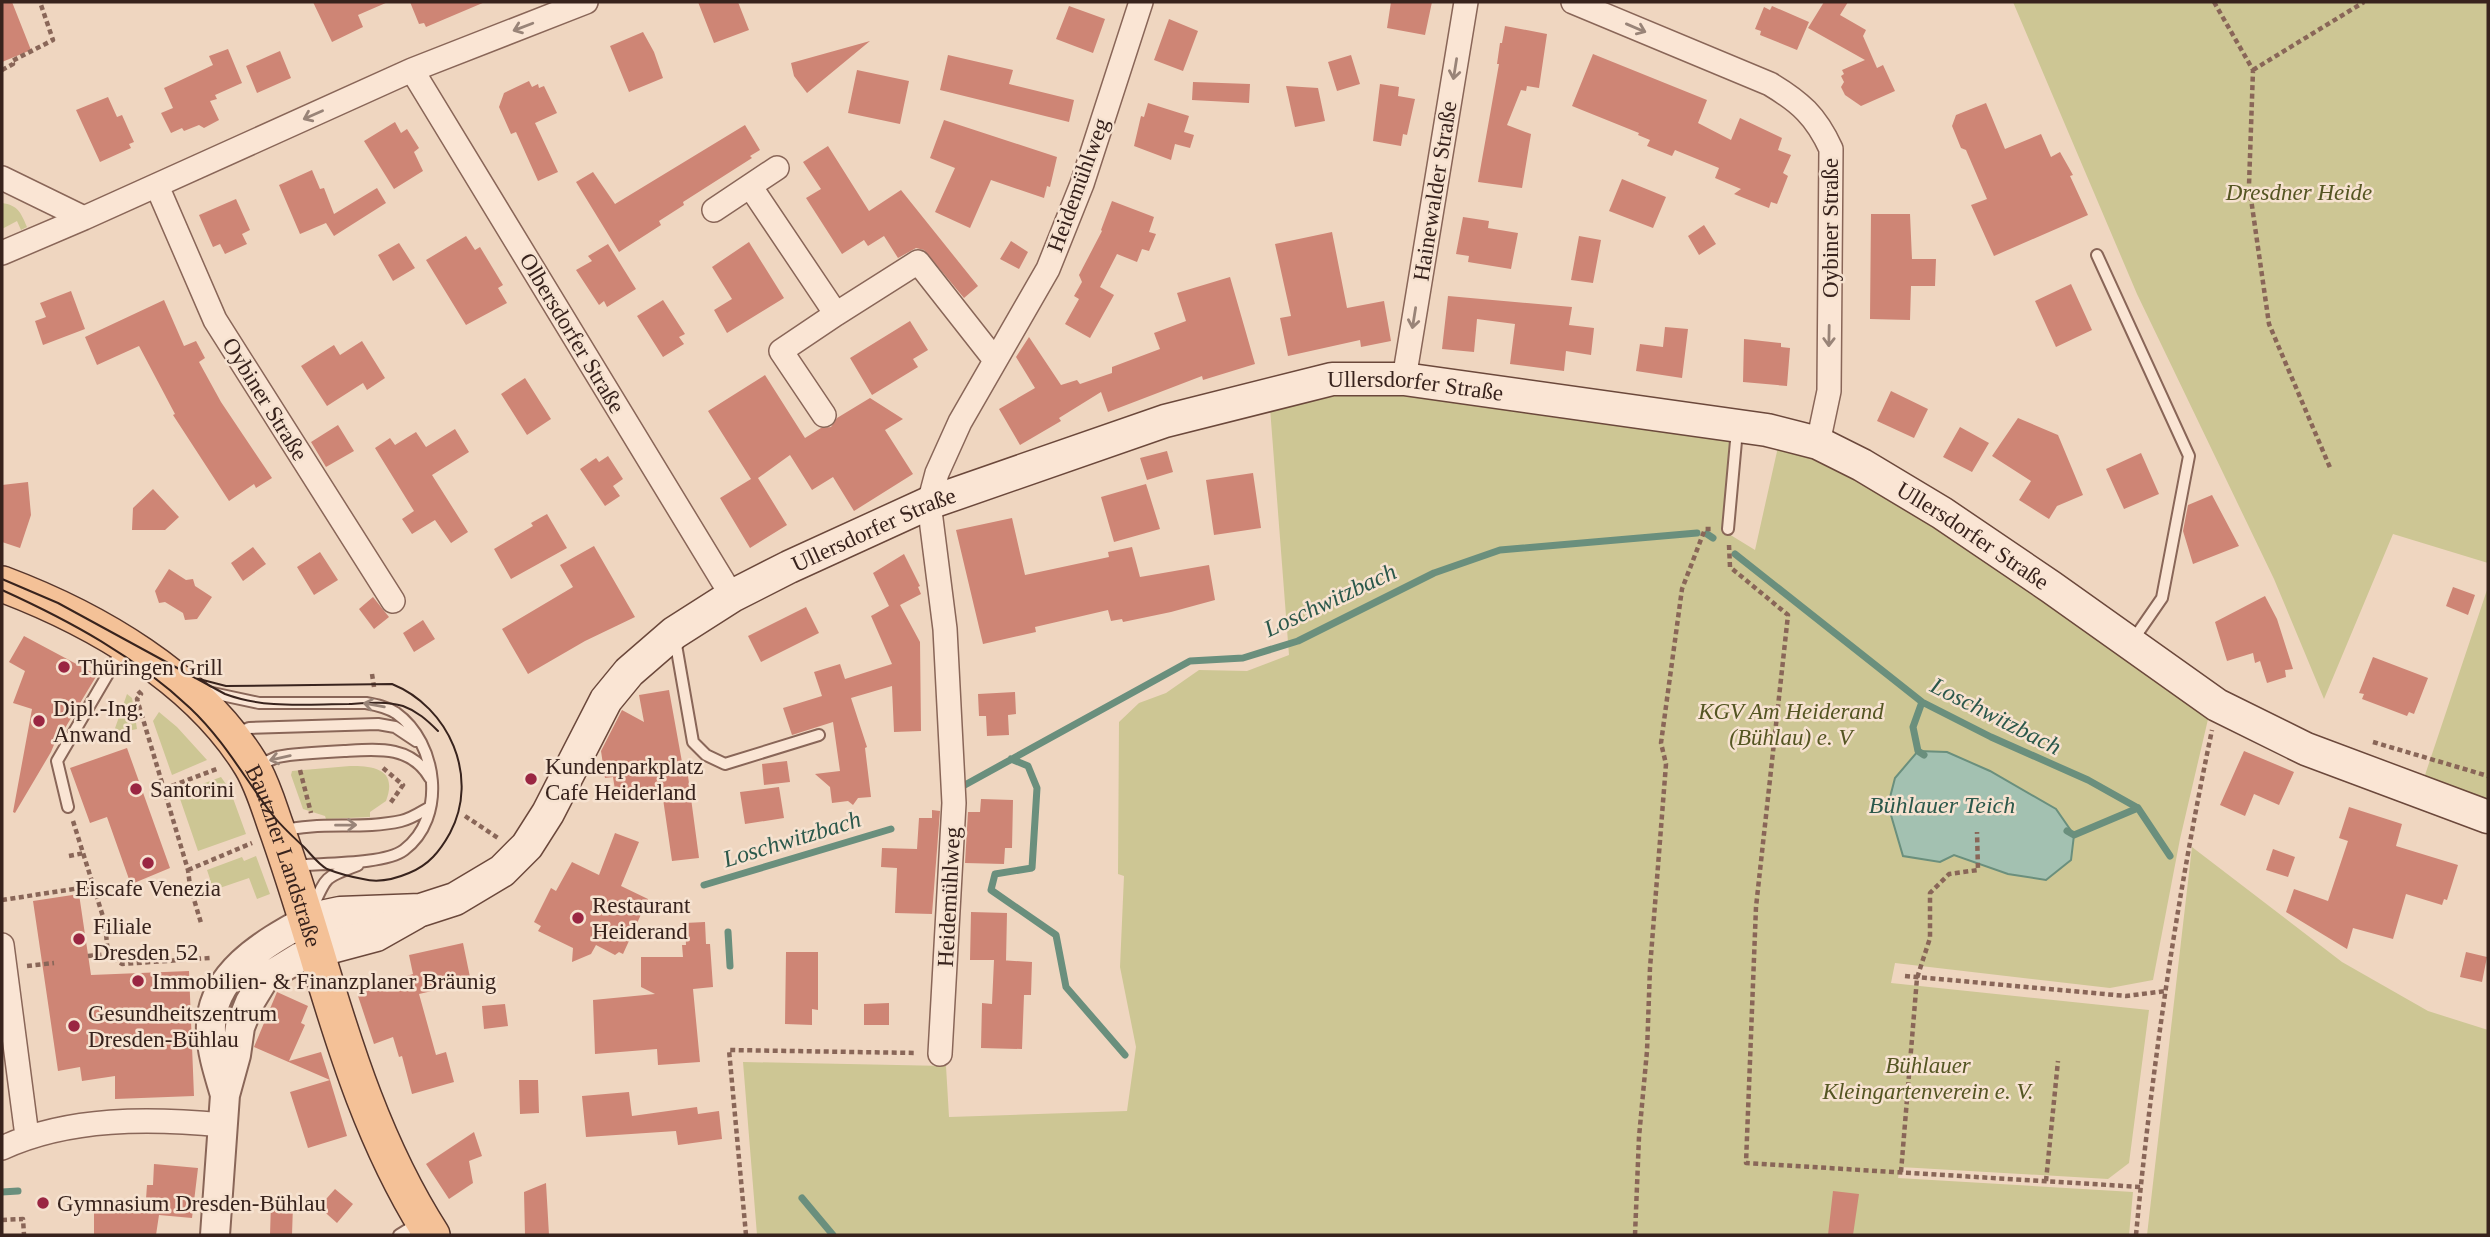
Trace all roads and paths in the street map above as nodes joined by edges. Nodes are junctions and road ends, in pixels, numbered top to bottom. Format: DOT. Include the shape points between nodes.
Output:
graph roads {
  1 [pos="40,2"];
  2 [pos="586,2"];
  3 [pos="1141,2"];
  4 [pos="1466,2"];
  5 [pos="1573,2"];
  6 [pos="2214,2"];
  7 [pos="2364,2"];
  8 [pos="2,70"];
  9 [pos="412,70"];
  10 [pos="2253,70"];
  11 [pos="777,168"];
  12 [pos="2,178"];
  13 [pos="157,186"];
  14 [pos="750,186"];
  15 [pos="714,210"];
  16 [pos="84,218"];
  17 [pos="2,253"];
  18 [pos="2097,255"];
  19 [pos="836,314"];
  20 [pos="995,360"];
  21 [pos="1404,379"];
  22 [pos="824,415"];
  23 [pos="1738,425"];
  24 [pos="1818,443"];
  25 [pos="2331,470"];
  26 [pos="929,503"];
  27 [pos="1728,528"];
  28 [pos="2,583"];
  29 [pos="732,596"];
  30 [pos="393,601"];
  31 [pos="674,633"];
  32 [pos="2130,643"];
  33 [pos="126,644"];
  34 [pos="183,687"];
  35 [pos="141,694"];
  36 [pos="2217,705"];
  37 [pos="818,735"];
  38 [pos="422,748"];
  39 [pos="243,754"];
  40 [pos="291,764"];
  41 [pos="382,766"];
  42 [pos="432,781"];
  43 [pos="164,789"];
  44 [pos="68,807"];
  45 [pos="430,807"];
  46 [pos="384,812"];
  47 [pos="465,816"];
  48 [pos="2488,817"];
  49 [pos="313,818"];
  50 [pos="1977,832"];
  51 [pos="267,837"];
  52 [pos="508,844"];
  53 [pos="84,853"];
  54 [pos="69,856"];
  55 [pos="366,860"];
  56 [pos="290,866"];
  57 [pos="188,870"];
  58 [pos="93,886"];
  59 [pos="2,900"];
  60 [pos="201,923"];
  61 [pos="312,936"];
  62 [pos="2,945"];
  63 [pos="108,954"];
  64 [pos="88,957"];
  65 [pos="210,958"];
  66 [pos="1905,976"];
  67 [pos="1917,978"];
  68 [pos="2166,991"];
  69 [pos="940,1054"];
  70 [pos="2058,1061"];
  71 [pos="223,1125"];
  72 [pos="27,1136"];
  73 [pos="2,1148"];
  74 [pos="1901,1172"];
  75 [pos="2046,1181"];
  76 [pos="2141,1187"];
  77 [pos="2,1220"];
  78 [pos="418,1230"];
  79 [pos="24,1235"];
  80 [pos="215,1235"];
  81 [pos="746,1235"];
  82 [pos="1635,1235"];
  83 [pos="2136,1235"];
  1 -- 8 [label="path" via="53,40"];
  2 -- 9 [label="street, one-way"];
  3 -- 20 [label="street, Heidemühlweg" via="1058,245"];
  4 -- 21 [label="street, Hainewalder Straße, one-way"];
  5 -- 24 [label="street, Oybiner Straße, one-way" via="1770,84 1814,117 1825,135 1831,149 1829,391"];
  6 -- 10 [label="path"];
  7 -- 10 [label="path"];
  9 -- 13 [label="street, one-way"];
  9 -- 29 [label="street, Olbersdorfer Straße"];
  10 -- 25 [label="path" via="2249,185 2269,324"];
  11 -- 14 [label="street"];
  12 -- 16 [label="street"];
  13 -- 16 [label="street"];
  13 -- 30 [label="street, Oybiner Straße" via="215,320"];
  14 -- 15 [label="street"];
  14 -- 19 [label="street"];
  16 -- 17 [label="street"];
  18 -- 32 [label="lane" via="2189,456 2162,598"];
  19 -- 20 [label="street" via="918,262"];
  19 -- 22 [label="street" via="781,351"];
  20 -- 26 [label="street, Heidemühlweg" via="960,422"];
  21 -- 23 [label="main road, Ullersdorfer Straße"];
  21 -- 26 [label="main road, Ullersdorfer Straße" via="1332,379 1165,421"];
  23 -- 24 [label="main road, Ullersdorfer Straße"];
  23 -- 27 [label="lane"];
  24 -- 32 [label="main road, Ullersdorfer Straße" via="1942,513"];
  26 -- 29 [label="main road, Ullersdorfer Straße"];
  26 -- 69 [label="street, Heidemühlweg" via="946,629 954,803"];
  27 -- 74 [label="path" via="1730,567 1788,615 1756,907 1746,1163"];
  27 -- 82 [label="path" via="1705,529 1682,589 1673,645 1661,743 1666,764"];
  28 -- 33 [label="main road, Bautzner Landstraße"];
  29 -- 31 [label="main road, Ullersdorfer Straße"];
  31 -- 37 [label="lane" via="693,743 706,755 725,764"];
  31 -- 61 [label="main road, Ullersdorfer Straße" via="629,672 606,700 548,813 502,871 455,899 421,910 376,935"];
  32 -- 36 [label="main road, Ullersdorfer Straße"];
  33 -- 34 [label="main road, Bautzner Landstraße"];
  33 -- 44 [label="lane" via="57,761"];
  38 -- 34 [label="lane, one-way" via="407,723 383,706 259,703"];
  34 -- 39 [label="main road, Bautzner Landstraße"];
  35 -- 43 [label="path" via="137,699"];
  36 -- 48 [label="main road, Ullersdorfer Straße" via="2306,749"];
  36 -- 68 [label="path" via="2188,844"];
  38 -- 39 [label="lane" via="407,733 379,724 249,728"];
  38 -- 42 [label="lane"];
  42 -- 39 [label="lane, one-way" via="406,754 379,749 277,757"];
  39 -- 43 [label="path"];
  39 -- 51 [label="main road, Bautzner Landstraße" via="261,783"];
  40 -- 49 [label="path" via="300,770"];
  41 -- 46 [label="path" via="403,785"];
  42 -- 45 [label="lane"];
  43 -- 57 [label="path"];
  44 -- 53 [label="path"];
  51 -- 45 [label="lane, one-way" via="306,826 403,821"];
  45 -- 55 [label="lane" via="419,836 404,850"];
  47 -- 52 [label="path"];
  50 -- 67 [label="path" via="1978,870 1949,874 1930,893 1930,938"];
  51 -- 56 [label="main road, Bautzner Landstraße"];
  51 -- 57 [label="path"];
  53 -- 54 [label="path"];
  53 -- 58 [label="path"];
  55 -- 56 [label="lane"];
  55 -- 61 [label="lane" via="329,877"];
  56 -- 61 [label="main road, Bautzner Landstraße"];
  57 -- 60 [label="path"];
  58 -- 59 [label="path"];
  58 -- 63 [label="path" via="105,923"];
  61 -- 71 [label="street" via="300,957 264,979 225,1054"];
  61 -- 78 [label="main road, Bautzner Landstraße" via="369,1114"];
  62 -- 72 [label="street"];
  63 -- 64 [label="path"];
  63 -- 65 [label="path" via="122,964"];
  66 -- 67 [label="path"];
  67 -- 68 [label="path" via="2126,996"];
  67 -- 74 [label="path"];
  68 -- 76 [label="path"];
  69 -- 81 [label="path" via="729,1050"];
  70 -- 75 [label="path"];
  71 -- 72 [label="street" via="170,1119"];
  71 -- 80 [label="street"];
  72 -- 73 [label="street"];
  74 -- 75 [label="path"];
  75 -- 76 [label="path"];
  76 -- 83 [label="path"];
  77 -- 79 [label="path" via="23,1219"];
}
